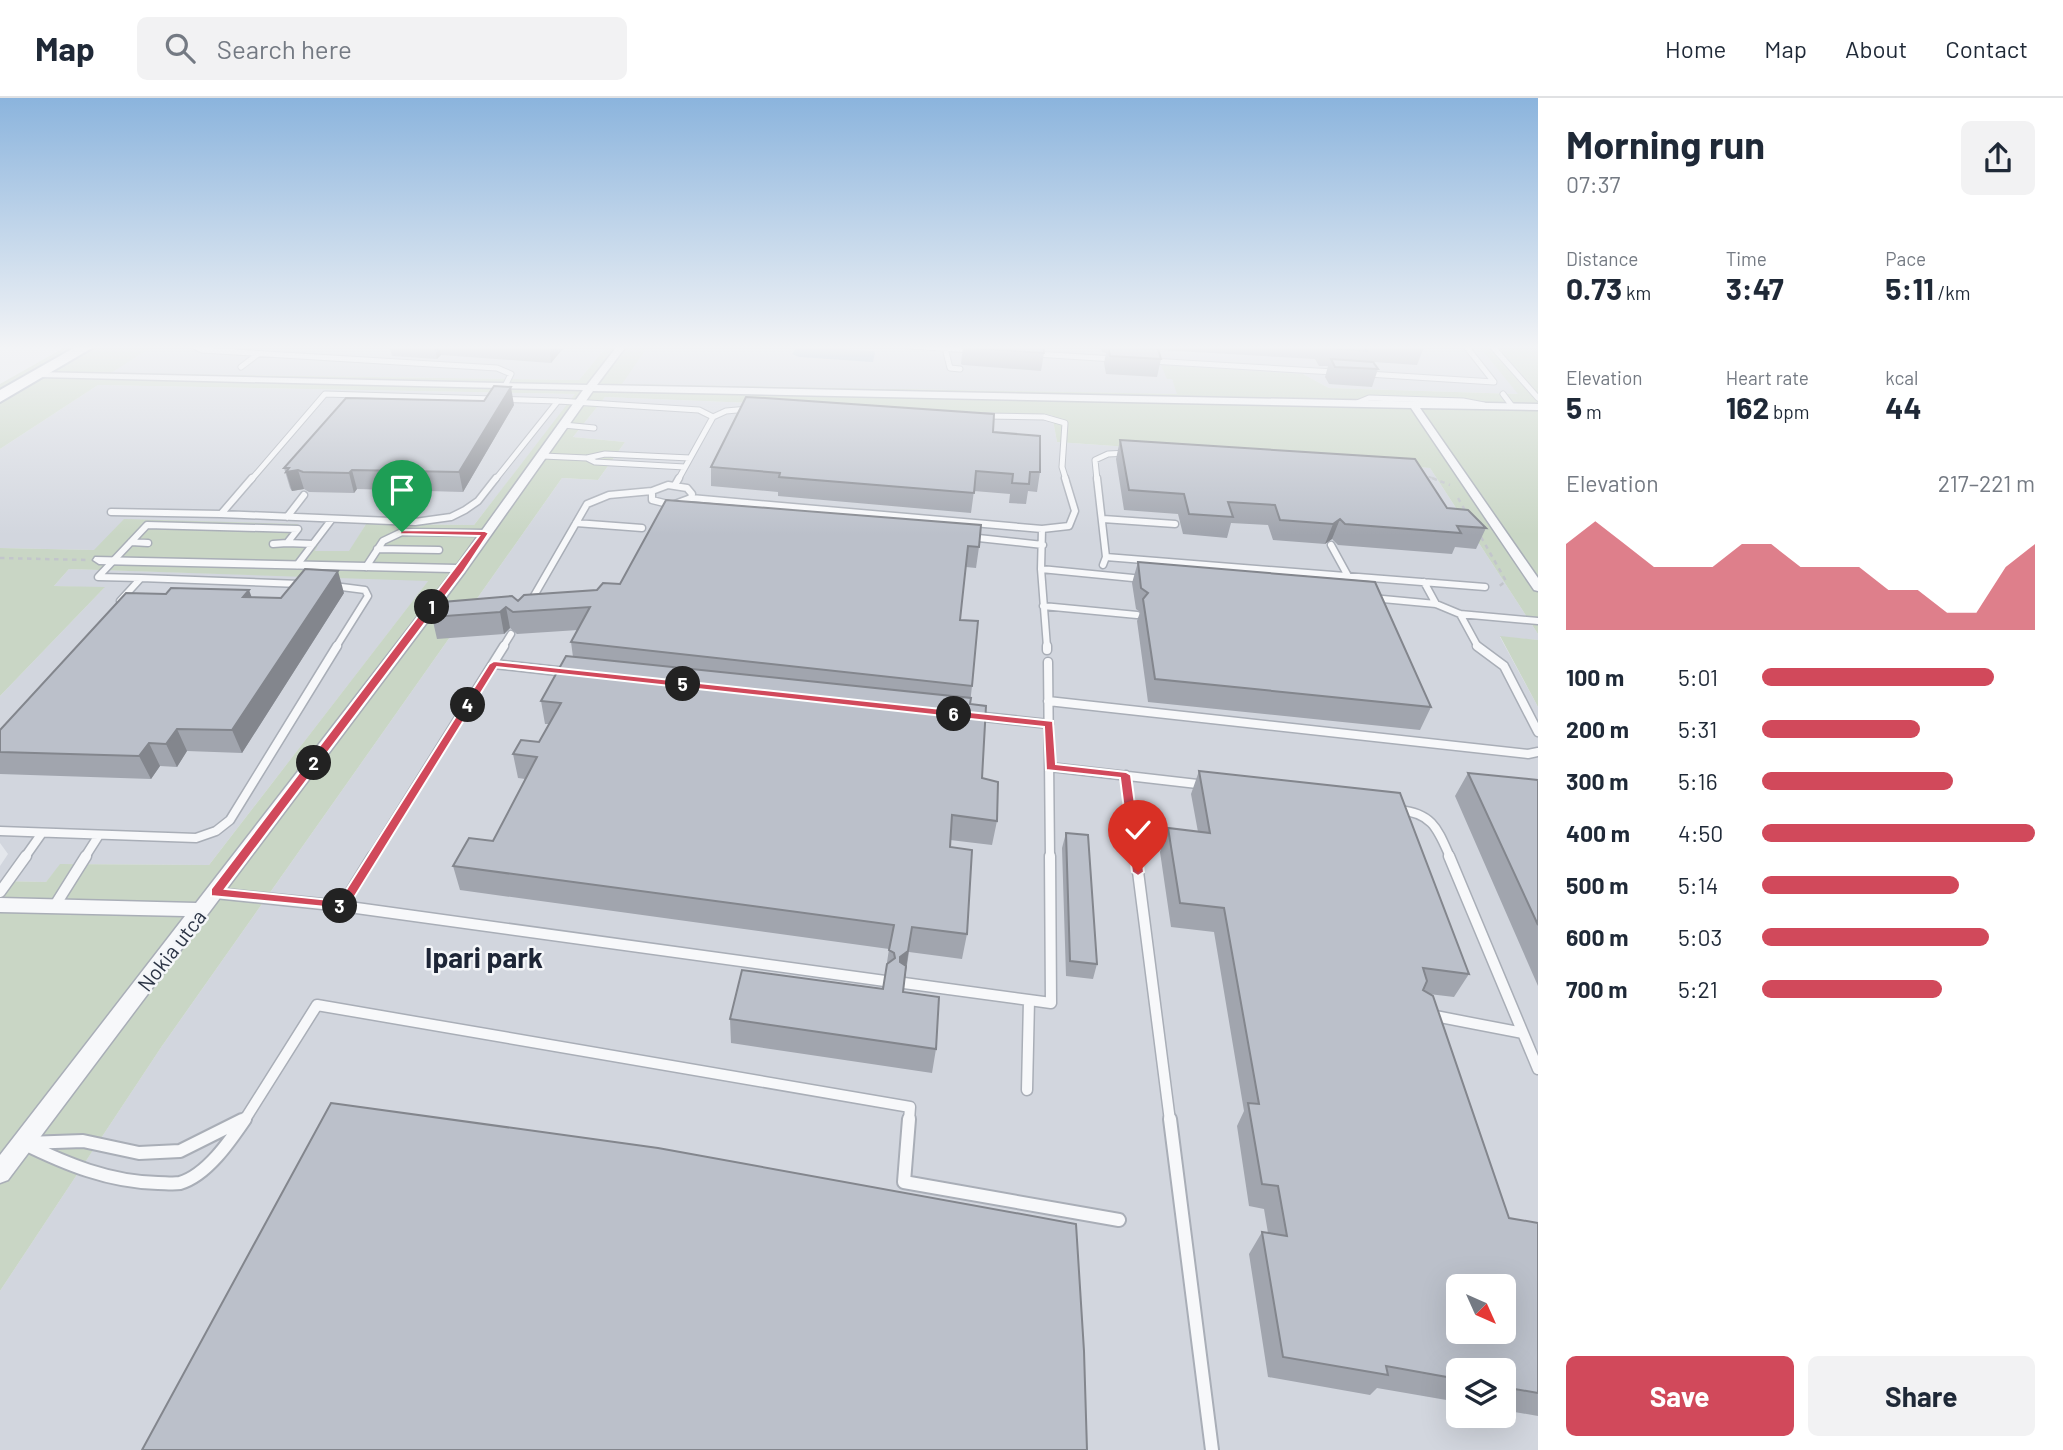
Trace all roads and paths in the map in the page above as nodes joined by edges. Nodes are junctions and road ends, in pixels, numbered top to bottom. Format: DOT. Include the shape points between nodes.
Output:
graph roads {
  1 [pos="313,408"];
  2 [pos="552,408"];
  3 [pos="575,408"];
  4 [pos="670,408"];
  5 [pos="1416,408"];
  6 [pos="752,409"];
  7 [pos="980,416"];
  8 [pos="713,417"];
  9 [pos="564,425"];
  10 [pos="594,428"];
  11 [pos="1133,454"];
  12 [pos="543,456"];
  13 [pos="587,458"];
  14 [pos="690,458"];
  15 [pos="685,467"];
  16 [pos="1411,473"];
  17 [pos="675,485"];
  18 [pos="1451,486"];
  19 [pos="652,491"];
  20 [pos="304,495"];
  21 [pos="691,498"];
  22 [pos="1458,498"];
  23 [pos="681,503"];
  24 [pos="694,508"];
  25 [pos="816,509"];
  26 [pos="111,512"];
  27 [pos="221,514"];
  28 [pos="287,517"];
  29 [pos="332,519"];
  30 [pos="1103,519"];
  31 [pos="812,522"];
  32 [pos="1472,522"];
  33 [pos="576,523"];
  34 [pos="1175,524"];
  35 [pos="642,528"];
  36 [pos="1042,528"];
  37 [pos="485,533"];
  38 [pos="1478,533"];
  39 [pos="961,537"];
  40 [pos="131,542"];
  41 [pos="148,543"];
  42 [pos="287,543"];
  43 [pos="273,544"];
  44 [pos="313,544"];
  45 [pos="1043,545"];
  46 [pos="1331,545"];
  47 [pos="377,549"];
  48 [pos="439,550"];
  49 [pos="0,558"];
  50 [pos="1107,558"];
  51 [pos="99,560"];
  52 [pos="114,561"];
  53 [pos="298,565"];
  54 [pos="1103,565"];
  55 [pos="366,567"];
  56 [pos="461,569"];
  57 [pos="1041,569"];
  58 [pos="1348,576"];
  59 [pos="141,578"];
  60 [pos="1151,579"];
  61 [pos="1424,582"];
  62 [pos="315,585"];
  63 [pos="328,585"];
  64 [pos="1485,587"];
  65 [pos="1538,587"];
  66 [pos="1368,598"];
  67 [pos="1436,604"];
  68 [pos="528,606"];
  69 [pos="1043,606"];
  70 [pos="113,609"];
  71 [pos="1460,614"];
  72 [pos="1137,615"];
  73 [pos="1538,621"];
  74 [pos="511,634"];
  75 [pos="1047,650"];
  76 [pos="1048,662"];
  77 [pos="494,664"];
  78 [pos="577,673"];
  79 [pos="1048,701"];
  80 [pos="966,715"];
  81 [pos="1049,724"];
  82 [pos="1538,732"];
  83 [pos="1538,752"];
  84 [pos="1050,767"];
  85 [pos="1126,775"];
  86 [pos="1220,787"];
  87 [pos="1382,808"];
  88 [pos="0,831"];
  89 [pos="42,833"];
  90 [pos="99,835"];
  91 [pos="0,892"];
  92 [pos="215,893"];
  93 [pos="0,905"];
  94 [pos="54,906"];
  95 [pos="342,906"];
  96 [pos="201,910"];
  97 [pos="885,981"];
  98 [pos="904,984"];
  99 [pos="1029,1000"];
  100 [pos="1415,1012"];
  101 [pos="1523,1033"];
  102 [pos="1538,1069"];
  103 [pos="1027,1090"];
  104 [pos="243,1120"];
  105 [pos="23,1143"];
  106 [pos="0,1173"];
  107 [pos="1119,1220"];
  108 [pos="1212,1450"];
  1 -- 27 [label="lane"];
  2 -- 29 [label="lane" via="466,510 433,521"];
  3 -- 9 [label="street, Nokia utca"];
  4 -- 8 [label="lane" via="699,410"];
  5 -- 65 [label="street"];
  6 -- 8 [label="lane"];
  7 -- 36 [label="lane" via="1044,417 1065,423 1062,467 1075,511 1069,526"];
  8 -- 14 [label="lane"];
  9 -- 10 [label="lane"];
  9 -- 12 [label="street, Nokia utca"];
  11 -- 30 [label="lane" via="1108,454 1095,460"];
  12 -- 13 [label="lane"];
  12 -- 37 [label="street, Nokia utca"];
  13 -- 14 [label="lane" via="605,454"];
  13 -- 15 [label="lane"];
  14 -- 15 [label="lane"];
  15 -- 17 [label="lane"];
  16 -- 18 [label="path"];
  17 -- 19 [label="lane"];
  17 -- 21 [label="lane" via="687,488"];
  19 -- 23 [label="lane" via="650,498 656,503"];
  19 -- 33 [label="lane" via="593,500"];
  20 -- 28 [label="lane"];
  21 -- 23 [label="lane"];
  21 -- 25 [label="lane"];
  22 -- 32 [label="path"];
  23 -- 24 [label="lane"];
  25 -- 31 [label="lane"];
  25 -- 36 [label="lane"];
  26 -- 27 [label="lane"];
  27 -- 28 [label="lane"];
  28 -- 29 [label="lane"];
  29 -- 44 [label="lane"];
  30 -- 34 [label="lane"];
  30 -- 50 [label="lane"];
  33 -- 35 [label="lane"];
  33 -- 68 [label="lane"];
  36 -- 45 [label="lane"];
  37 -- 47 [label="lane" via="402,532 383,538"];
  37 -- 56 [label="street, Nokia utca"];
  38 -- 64 [label="path" via="1506,581 1499,588"];
  39 -- 45 [label="lane"];
  40 -- 41 [label="lane"];
  40 -- 42 [label="lane" via="147,524 299,528"];
  40 -- 52 [label="lane"];
  42 -- 43 [label="lane"];
  42 -- 44 [label="lane"];
  44 -- 53 [label="lane"];
  45 -- 57 [label="lane"];
  46 -- 58 [label="lane"];
  47 -- 48 [label="lane"];
  47 -- 55 [label="lane"];
  49 -- 51 [label="path"];
  50 -- 54 [label="lane"];
  50 -- 58 [label="lane"];
  51 -- 52 [label="street"];
  52 -- 53 [label="street"];
  52 -- 59 [label="lane" via="98,577"];
  53 -- 55 [label="street"];
  55 -- 56 [label="street"];
  56 -- 92 [label="street, Nokia utca"];
  57 -- 60 [label="lane"];
  57 -- 69 [label="lane"];
  58 -- 61 [label="lane"];
  59 -- 62 [label="lane"];
  59 -- 70 [label="lane"];
  61 -- 64 [label="lane"];
  61 -- 67 [label="lane"];
  63 -- 90 [label="lane" via="355,586 368,596 230,820 196,838"];
  66 -- 67 [label="lane"];
  67 -- 71 [label="lane"];
  69 -- 72 [label="lane"];
  69 -- 75 [label="lane"];
  71 -- 73 [label="lane"];
  71 -- 82 [label="lane" via="1479,649 1504,666"];
  74 -- 77 [label="lane"];
  76 -- 79 [label="lane"];
  77 -- 78 [label="lane"];
  77 -- 95 [label="lane"];
  79 -- 81 [label="lane"];
  79 -- 83 [label="lane"];
  80 -- 81 [label="lane"];
  81 -- 84 [label="lane"];
  84 -- 85 [label="lane"];
  84 -- 99 [label="lane" via="1051,1003"];
  85 -- 86 [label="lane"];
  85 -- 108 [label="lane"];
  87 -- 101 [label="lane" via="1410,811 1436,825"];
  88 -- 89 [label="lane"];
  89 -- 90 [label="lane"];
  89 -- 91 [label="lane"];
  90 -- 94 [label="lane"];
  92 -- 95 [label="lane"];
  92 -- 96 [label="street, Nokia utca"];
  93 -- 94 [label="street"];
  94 -- 96 [label="street"];
  95 -- 97 [label="lane"];
  96 -- 105 [label="street, Nokia utca"];
  98 -- 99 [label="lane"];
  99 -- 103 [label="lane"];
  100 -- 101 [label="lane"];
  101 -- 102 [label="lane"];
  104 -- 105 [label="lane" via="180,1151 139,1153 83,1140"];
  104 -- 105 [label="lane" via="214,1161 181,1183 136,1184 69,1165"];
  104 -- 107 [label="lane" via="317,1004 910,1107 904,1182"];
  105 -- 106 [label="street, Nokia utca"];
}
